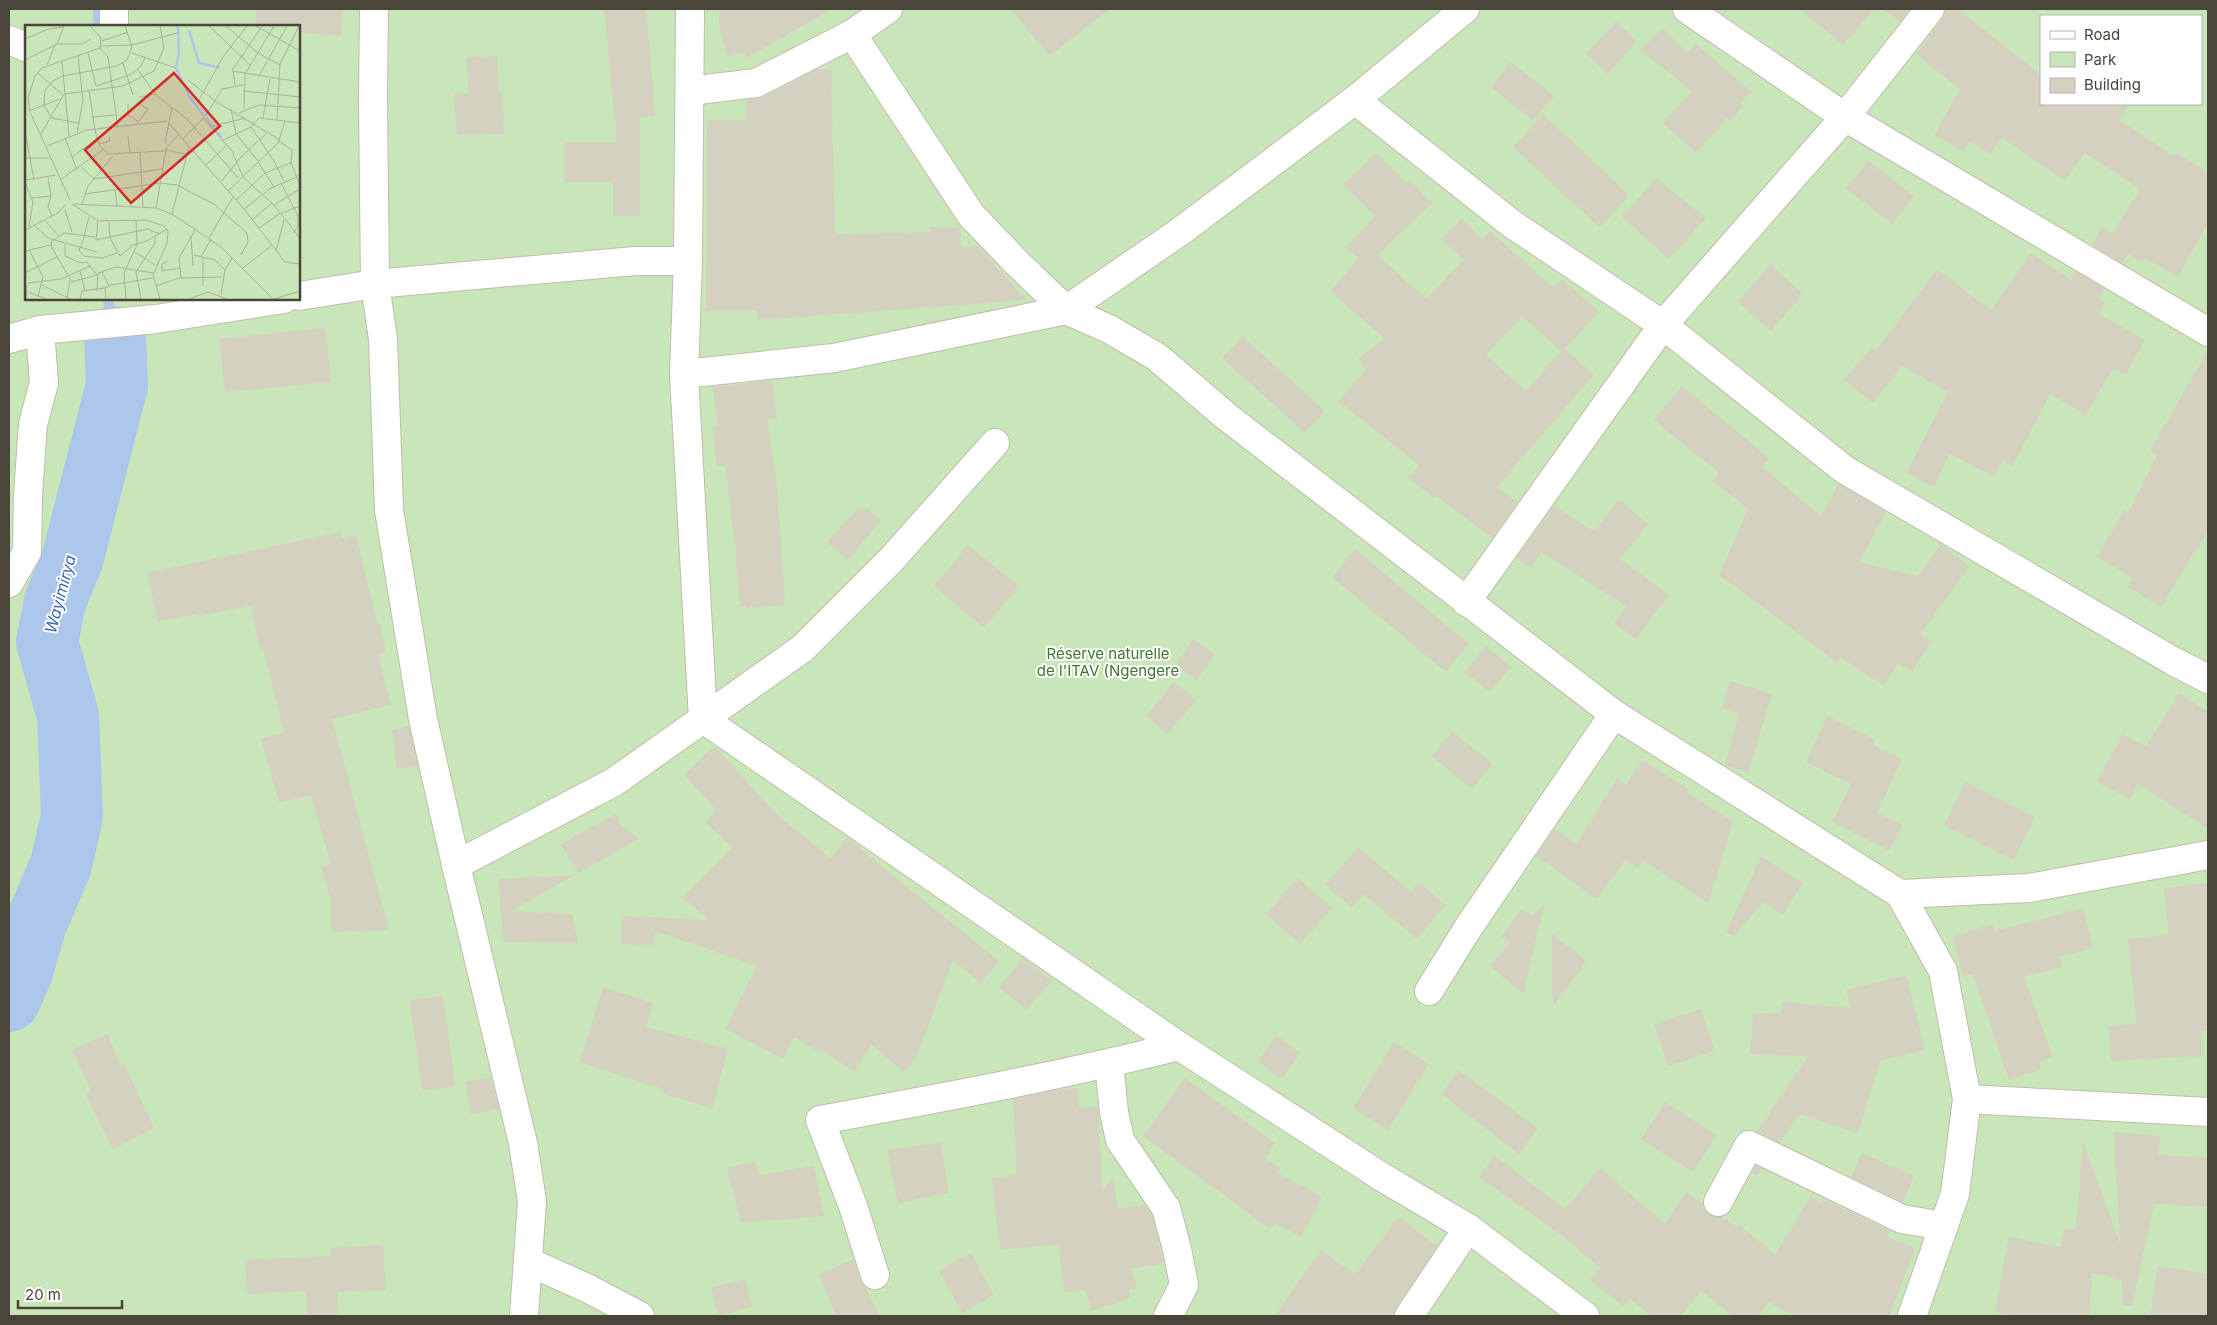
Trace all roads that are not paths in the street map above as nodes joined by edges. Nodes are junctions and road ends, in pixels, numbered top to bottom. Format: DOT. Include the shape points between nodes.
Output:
graph roads {
  1 [pos="114,9"];
  2 [pos="374,9"];
  3 [pos="690,9"];
  4 [pos="888,9"];
  5 [pos="1465,9"];
  6 [pos="1687,9"];
  7 [pos="1930,9"];
  8 [pos="114,25"];
  9 [pos="852,34"];
  10 [pos="9,40"];
  11 [pos="25,47"];
  12 [pos="690,91"];
  13 [pos="1355,100"];
  14 [pos="1845,118"];
  15 [pos="688,261"];
  16 [pos="375,284"];
  17 [pos="300,296"];
  18 [pos="274,300"];
  19 [pos="1066,310"];
  20 [pos="146,313"];
  21 [pos="1663,325"];
  22 [pos="40,330"];
  23 [pos="2208,332"];
  24 [pos="9,339"];
  25 [pos="684,374"];
  26 [pos="995,443"];
  27 [pos="9,583"];
  28 [pos="1466,602"];
  29 [pos="2208,679"];
  30 [pos="1614,714"];
  31 [pos="703,720"];
  32 [pos="2208,855"];
  33 [pos="456,865"];
  34 [pos="1900,894"];
  35 [pos="1429,991"];
  36 [pos="1178,1046"];
  37 [pos="1109,1064"];
  38 [pos="1967,1099"];
  39 [pos="2208,1112"];
  40 [pos="1718,1202"];
  41 [pos="1944,1226"];
  42 [pos="1468,1228"];
  43 [pos="529,1262"];
  44 [pos="875,1275"];
  45 [pos="524,1316"];
  46 [pos="640,1316"];
  47 [pos="1168,1316"];
  48 [pos="1409,1316"];
  49 [pos="1585,1316"];
  50 [pos="1912,1316"];
  1 -- 8 [label="street"];
  2 -- 16 [label="street"];
  3 -- 12 [label="street"];
  4 -- 9 [label="street"];
  5 -- 13 [label="street"];
  6 -- 14 [label="street"];
  7 -- 14 [label="street"];
  9 -- 12 [label="street" via="756,83"];
  9 -- 19 [label="street" via="971,215"];
  10 -- 11 [label="street"];
  12 -- 15 [label="street"];
  13 -- 19 [label="street" via="1181,231"];
  13 -- 21 [label="street" via="1512,224"];
  14 -- 21 [label="street"];
  14 -- 23 [label="street"];
  15 -- 16 [label="street" via="635,261"];
  15 -- 25 [label="street"];
  16 -- 17 [label="street"];
  16 -- 33 [label="street" via="383,339 390,510 423,719"];
  18 -- 20 [label="street"];
  19 -- 25 [label="street" via="834,358"];
  19 -- 28 [label="street" via="1109,329 1157,357 1228,417"];
  20 -- 22 [label="street" via="95,325"];
  21 -- 28 [label="street"];
  21 -- 29 [label="street" via="1844,470"];
  22 -- 24 [label="street"];
  22 -- 27 [label="street" via="44,383 33,424 27,552"];
  25 -- 31 [label="street"];
  26 -- 31 [label="street" via="891,560 803,648"];
  28 -- 30 [label="street"];
  30 -- 34 [label="street"];
  30 -- 35 [label="street" via="1468,928"];
  31 -- 33 [label="street" via="614,782"];
  31 -- 36 [label="street"];
  32 -- 34 [label="street" via="2029,888"];
  33 -- 43 [label="street" via="523,1143 532,1201"];
  34 -- 38 [label="street" via="1943,971"];
  36 -- 37 [label="street"];
  36 -- 42 [label="street" via="1382,1177"];
  37 -- 44 [label="street" via="988,1090 820,1120"];
  37 -- 47 [label="street" via="1120,1140 1166,1208 1177,1249 1184,1285"];
  38 -- 39 [label="street"];
  38 -- 41 [label="street" via="1955,1194"];
  40 -- 41 [label="street" via="1749,1145 1902,1219"];
  41 -- 50 [label="street"];
  42 -- 48 [label="street"];
  42 -- 49 [label="street"];
  43 -- 45 [label="street"];
  43 -- 46 [label="street"];
}
